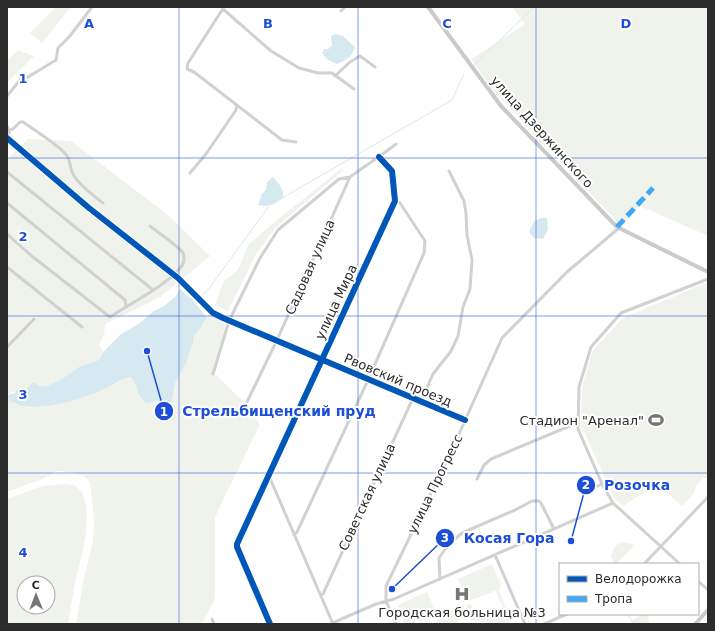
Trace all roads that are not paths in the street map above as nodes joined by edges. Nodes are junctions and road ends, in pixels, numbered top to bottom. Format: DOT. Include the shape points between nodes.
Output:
graph roads {
  1 [pos="92,7"];
  2 [pos="345,7"];
  3 [pos="428,7"];
  4 [pos="224,8"];
  5 [pos="341,11"];
  6 [pos="375,67"];
  7 [pos="335,76"];
  8 [pos="354,89"];
  9 [pos="7,96"];
  10 [pos="237,105"];
  11 [pos="7,126"];
  12 [pos="10,130"];
  13 [pos="7,139"];
  14 [pos="296,142"];
  15 [pos="396,144"];
  16 [pos="379,157"];
  17 [pos="449,171"];
  18 [pos="7,172"];
  19 [pos="190,173"];
  20 [pos="350,177"];
  21 [pos="396,201"];
  22 [pos="7,203"];
  23 [pos="103,203"];
  24 [pos="150,226"];
  25 [pos="618,228"];
  26 [pos="7,234"];
  27 [pos="7,267"];
  28 [pos="708,272"];
  29 [pos="174,274"];
  30 [pos="708,279"];
  31 [pos="153,290"];
  32 [pos="126,306"];
  33 [pos="34,319"];
  34 [pos="229,321"];
  35 [pos="82,327"];
  36 [pos="277,340"];
  37 [pos="7,347"];
  38 [pos="321,360"];
  39 [pos="213,374"];
  40 [pos="368,380"];
  41 [pos="413,398"];
  42 [pos="421,401"];
  43 [pos="245,406"];
  44 [pos="465,420"];
  45 [pos="577,424"];
  46 [pos="269,476"];
  47 [pos="477,479"];
  48 [pos="602,484"];
  49 [pos="587,491"];
  50 [pos="708,497"];
  51 [pos="613,503"];
  52 [pos="554,529"];
  53 [pos="294,535"];
  54 [pos="661,546"];
  55 [pos="494,555"];
  56 [pos="645,563"];
  57 [pos="679,563"];
  58 [pos="440,579"];
  59 [pos="699,582"];
  60 [pos="708,590"];
  61 [pos="321,595"];
  62 [pos="386,602"];
  63 [pos="708,610"];
  64 [pos="565,615"];
  65 [pos="212,619"];
  66 [pos="214,624"];
  67 [pos="270,624"];
  68 [pos="332,624"];
  69 [pos="396,624"];
  70 [pos="525,624"];
  71 [pos="544,624"];
  72 [pos="695,624"];
  1 -- 9 [label="street" via="58,48 56,60 20,80"];
  2 -- 5 [label="street"];
  3 -- 25 [label="street, улица Дзержинского" via="501,106"];
  4 -- 7 [label="street" via="271,51 299,68 318,73 332,73"];
  4 -- 10 [label="street" via="188,63 187,69"];
  6 -- 7 [label="street" via="360,56"];
  7 -- 8 [label="street"];
  10 -- 14 [label="street" via="282,140"];
  10 -- 19 [label="street" via="206,154"];
  11 -- 12 [label="street"];
  12 -- 13 [label="street"];
  12 -- 23 [label="street" via="24,122 67,155 73,176"];
  13 -- 29 [label="street, Рвовский проезд" via="89,208"];
  15 -- 16 [label="street, Садовая улица"];
  16 -- 20 [label="street, Садовая улица"];
  16 -- 21 [label="street" via="392,171"];
  17 -- 42 [label="street" via="464,201 472,260 470,289 463,307 458,336 433,374"];
  18 -- 31 [label="street"];
  20 -- 34 [label="street" via="339,179 278,230 260,258"];
  20 -- 36 [label="street, Садовая улица"];
  21 -- 38 [label="street, улица Мира"];
  21 -- 40 [label="street" via="400,203 425,241 424,253"];
  22 -- 32 [label="street" via="125,300"];
  24 -- 29 [label="street" via="182,252 183,263"];
  25 -- 28 [label="street"];
  25 -- 44 [label="street, улица Прогресс" via="567,272 502,338"];
  26 -- 32 [label="street" via="110,317"];
  27 -- 35 [label="street"];
  29 -- 31 [label="street"];
  29 -- 34 [label="street, Рвовский проезд" via="213,313"];
  30 -- 45 [label="street" via="621,313 606,329 591,347 584,368 579,387"];
  31 -- 32 [label="street"];
  33 -- 37 [label="street"];
  34 -- 36 [label="street, Рвовский проезд"];
  34 -- 39 [label="street"];
  36 -- 38 [label="street, Рвовский проезд"];
  36 -- 43 [label="street, Садовая улица"];
  38 -- 40 [label="street, Рвовский проезд"];
  38 -- 46 [label="street, улица Мира"];
  40 -- 41 [label="street, Рвовский проезд"];
  40 -- 53 [label="street"];
  41 -- 42 [label="street, Рвовский проезд"];
  41 -- 61 [label="street, Советская улица"];
  42 -- 44 [label="street, Рвовский проезд"];
  44 -- 62 [label="street, улица Прогресс" via="386,586"];
  45 -- 47 [label="street" via="490,459"];
  45 -- 48 [label="street"];
  46 -- 53 [label="street"];
  46 -- 67 [label="street, улица Мира" via="237,547"];
  48 -- 49 [label="street"];
  48 -- 51 [label="street"];
  50 -- 54 [label="street"];
  51 -- 52 [label="street"];
  51 -- 54 [label="street"];
  52 -- 55 [label="street"];
  52 -- 58 [label="street" via="541,503 532,501 462,533 448,545 439,558"];
  53 -- 61 [label="street"];
  54 -- 56 [label="street"];
  54 -- 57 [label="street"];
  55 -- 58 [label="street"];
  55 -- 70 [label="street"];
  58 -- 62 [label="street"];
  59 -- 60 [label="street"];
  61 -- 68 [label="street"];
  62 -- 68 [label="street"];
  62 -- 69 [label="street"];
  63 -- 72 [label="street"];
  64 -- 71 [label="street"];
  65 -- 66 [label="street"];
}
